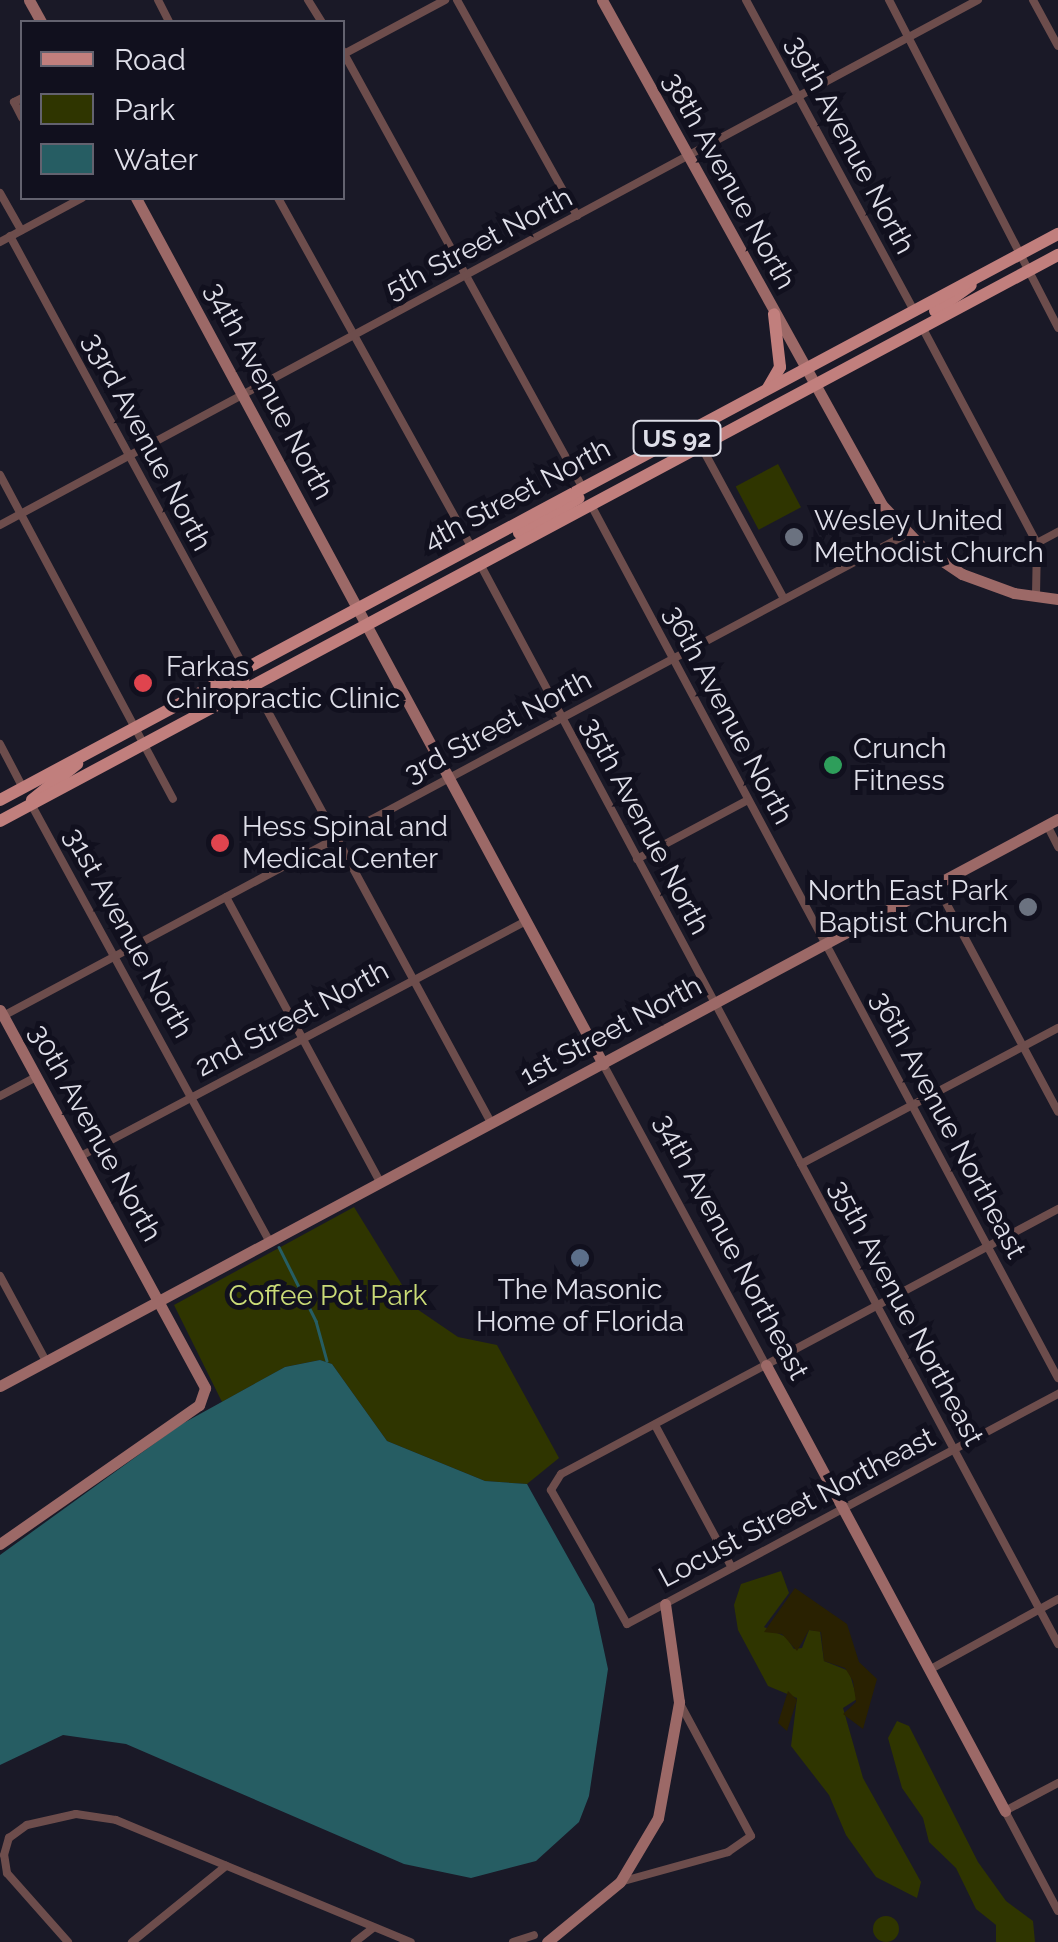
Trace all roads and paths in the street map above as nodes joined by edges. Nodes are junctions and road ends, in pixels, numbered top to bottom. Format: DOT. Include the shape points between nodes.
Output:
graph roads {
  1 [pos="445,0"];
  2 [pos="457,0"];
  3 [pos="602,0"];
  4 [pos="746,0"];
  5 [pos="889,0"];
  6 [pos="978,0"];
  7 [pos="1033,0"];
  8 [pos="909,36"];
  9 [pos="1058,46"];
  10 [pos="345,52"];
  11 [pos="345,55"];
  12 [pos="798,98"];
  13 [pos="688,157"];
  14 [pos="0,193"];
  15 [pos="137,200"];
  16 [pos="279,200"];
  17 [pos="66,201"];
  18 [pos="577,216"];
  19 [pos="20,230"];
  20 [pos="1058,234"];
  21 [pos="10,236"];
  22 [pos="0,242"];
  23 [pos="1024,252"];
  24 [pos="1058,255"];
  25 [pos="1027,272"];
  26 [pos="466,276"];
  27 [pos="974,278"];
  28 [pos="914,311"];
  29 [pos="774,314"];
  30 [pos="922,327"];
  31 [pos="1058,328"];
  32 [pos="355,336"];
  33 [pos="805,370"];
  34 [pos="813,386"];
  35 [pos="768,390"];
  36 [pos="242,394"];
  37 [pos="692,430"];
  38 [pos="701,446"];
  39 [pos="129,456"];
  40 [pos="0,475"];
  41 [pos="637,480"];
  42 [pos="583,488"];
  43 [pos="592,505"];
  44 [pos="22,514"];
  45 [pos="0,525"];
  46 [pos="1058,532"];
  47 [pos="907,534"];
  48 [pos="1037,543"];
  49 [pos="472,548"];
  50 [pos="480,564"];
  51 [pos="1036,597"];
  52 [pos="784,599"];
  53 [pos="1058,599"];
  54 [pos="358,609"];
  55 [pos="366,625"];
  56 [pos="673,659"];
  57 [pos="244,669"];
  58 [pos="254,686"];
  59 [pos="200,714"];
  60 [pos="562,718"];
  61 [pos="135,728"];
  62 [pos="0,744"];
  63 [pos="143,745"];
  64 [pos="80,758"];
  65 [pos="448,779"];
  66 [pos="23,788"];
  67 [pos="173,799"];
  68 [pos="0,800"];
  69 [pos="746,800"];
  70 [pos="31,804"];
  71 [pos="0,821"];
  72 [pos="1052,822"];
  73 [pos="337,838"];
  74 [pos="1058,847"];
  75 [pos="637,859"];
  76 [pos="937,886"];
  77 [pos="226,897"];
  78 [pos="526,921"];
  79 [pos="826,946"];
  80 [pos="116,956"];
  81 [pos="415,980"];
  82 [pos="715,1003"];
  83 [pos="2,1013"];
  84 [pos="1058,1028"];
  85 [pos="302,1039"];
  86 [pos="1022,1046"];
  87 [pos="603,1064"];
  88 [pos="36,1077"];
  89 [pos="0,1096"];
  90 [pos="192,1098"];
  91 [pos="911,1104"];
  92 [pos="1058,1112"];
  93 [pos="491,1123"];
  94 [pos="79,1157"];
  95 [pos="802,1164"];
  96 [pos="380,1182"];
  97 [pos="1058,1209"];
  98 [pos="270,1242"];
  99 [pos="987,1246"];
  100 [pos="0,1276"];
  101 [pos="158,1301"];
  102 [pos="876,1305"];
  103 [pos="46,1361"];
  104 [pos="766,1365"];
  105 [pos="1058,1378"];
  106 [pos="0,1386"];
  107 [pos="1058,1394"];
  108 [pos="655,1425"];
  109 [pos="954,1450"];
  110 [pos="843,1510"];
  111 [pos="0,1543"];
  112 [pos="732,1568"];
  113 [pos="1058,1600"];
  114 [pos="665,1604"];
  115 [pos="1039,1610"];
  116 [pos="1058,1644"];
  117 [pos="929,1670"];
  118 [pos="680,1702"];
  119 [pos="1058,1783"];
  120 [pos="1005,1812"];
  121 [pos="226,1866"];
  122 [pos="620,1882"];
  123 [pos="1058,1910"];
  124 [pos="372,1928"];
  125 [pos="534,1935"];
  126 [pos="68,1942"];
  127 [pos="132,1942"];
  128 [pos="355,1942"];
  129 [pos="411,1942"];
  130 [pos="513,1942"];
  131 [pos="547,1942"];
  1 -- 10 [label="street"];
  2 -- 18 [label="street"];
  3 -- 13 [label="street, 38th Avenue North"];
  4 -- 12 [label="street, 39th Avenue North"];
  5 -- 8 [label="street"];
  6 -- 8 [label="street, 5th Street North"];
  7 -- 9 [label="street"];
  8 -- 12 [label="street, 5th Street North"];
  8 -- 23 [label="street"];
  11 -- 26 [label="street"];
  12 -- 13 [label="street, 5th Street North"];
  12 -- 28 [label="street, 39th Avenue North"];
  13 -- 18 [label="street, 5th Street North"];
  13 -- 29 [label="street, 38th Avenue North"];
  14 -- 19 [label="street"];
  15 -- 36 [label="street, 34th Avenue North"];
  16 -- 32 [label="street"];
  17 -- 19 [label="street"];
  18 -- 26 [label="street, 5th Street North"];
  19 -- 21 [label="street"];
  20 -- 23 [label="main road, 4th Street North / US 92"];
  21 -- 22 [label="street"];
  21 -- 39 [label="street, 33rd Avenue North"];
  23 -- 25 [label="street"];
  23 -- 27 [label="main road, 4th Street North / US 92"];
  24 -- 25 [label="main road, 4th Street North / US 92"];
  25 -- 30 [label="main road, 4th Street North / US 92"];
  25 -- 31 [label="street"];
  26 -- 32 [label="street, 5th Street North"];
  26 -- 42 [label="street"];
  27 -- 28 [label="main road, 4th Street North / US 92"];
  27 -- 30 [label="main road"];
  28 -- 33 [label="main road, 4th Street North / US 92"];
  29 -- 33 [label="street, 38th Avenue North"];
  29 -- 35 [label="main road" via="780,367"];
  30 -- 34 [label="main road, 4th Street North / US 92"];
  30 -- 48 [label="street"];
  32 -- 36 [label="street, 5th Street North"];
  32 -- 49 [label="street"];
  33 -- 34 [label="street, 38th Avenue North"];
  33 -- 35 [label="main road, 4th Street North / US 92"];
  34 -- 38 [label="main road, 4th Street North / US 92"];
  34 -- 47 [label="street, 38th Avenue North" via="872,492"];
  35 -- 37 [label="main road, 4th Street North / US 92"];
  36 -- 39 [label="street, 5th Street North"];
  36 -- 54 [label="street, 34th Avenue North"];
  37 -- 41 [label="main road" via="691,442 640,470"];
  37 -- 42 [label="main road, 4th Street North / US 92"];
  38 -- 41 [label="main road, 4th Street North / US 92"];
  38 -- 52 [label="street"];
  39 -- 44 [label="street, 5th Street North"];
  39 -- 57 [label="street, 33rd Avenue North"];
  40 -- 44 [label="street"];
  41 -- 43 [label="main road, 4th Street North / US 92"];
  42 -- 49 [label="main road, 4th Street North / US 92"];
  42 -- 50 [label="main road" via="568,506 484,553"];
  43 -- 50 [label="main road, 4th Street North / US 92"];
  43 -- 56 [label="street, 36th Avenue North"];
  44 -- 45 [label="street, 5th Street North"];
  44 -- 61 [label="street"];
  46 -- 48 [label="street"];
  47 -- 51 [label="street, 38th Avenue North" via="962,574"];
  47 -- 52 [label="street, 3rd Street North"];
  48 -- 51 [label="street"];
  49 -- 54 [label="main road, 4th Street North / US 92"];
  50 -- 55 [label="main road, 4th Street North / US 92"];
  50 -- 60 [label="street, 35th Avenue North"];
  51 -- 53 [label="street, 38th Avenue North"];
  52 -- 56 [label="street, 3rd Street North"];
  54 -- 55 [label="street, 34th Avenue Northeast"];
  54 -- 57 [label="main road, 4th Street North / US 92"];
  55 -- 58 [label="main road, 4th Street North / US 92"];
  55 -- 65 [label="street, 34th Avenue Northeast"];
  56 -- 60 [label="street, 3rd Street North"];
  56 -- 69 [label="street, 36th Avenue North"];
  57 -- 59 [label="main road" via="242,681 208,700"];
  57 -- 61 [label="main road, 4th Street North / US 92"];
  58 -- 59 [label="main road, 4th Street North / US 92"];
  58 -- 73 [label="street"];
  59 -- 63 [label="main road, 4th Street North / US 92"];
  60 -- 65 [label="street, 3rd Street North"];
  60 -- 75 [label="street, 35th Avenue North"];
  61 -- 63 [label="street"];
  61 -- 64 [label="main road, 4th Street North / US 92"];
  62 -- 66 [label="street"];
  63 -- 67 [label="street"];
  63 -- 70 [label="main road, 4th Street North / US 92"];
  64 -- 66 [label="main road, 4th Street North / US 92"];
  64 -- 70 [label="main road" via="74,771 36,792"];
  65 -- 73 [label="street, 3rd Street North"];
  65 -- 78 [label="street, 34th Avenue Northeast"];
  66 -- 68 [label="main road, 4th Street North / US 92"];
  69 -- 75 [label="street"];
  69 -- 79 [label="street, 36th Avenue North"];
  70 -- 71 [label="main road, 4th Street North / US 92"];
  70 -- 80 [label="street, 31st Avenue North"];
  72 -- 74 [label="street"];
  72 -- 76 [label="street, 1st Street North"];
  73 -- 77 [label="street, 3rd Street North"];
  73 -- 81 [label="street"];
  75 -- 82 [label="street, 35th Avenue North"];
  76 -- 79 [label="street, 1st Street North"];
  76 -- 86 [label="street"];
  77 -- 80 [label="street, 3rd Street North"];
  77 -- 85 [label="street"];
  78 -- 81 [label="street, 2nd Street North"];
  78 -- 87 [label="street, 34th Avenue Northeast"];
  79 -- 82 [label="street, 1st Street North"];
  79 -- 91 [label="street, 36th Avenue Northeast"];
  80 -- 83 [label="street, 3rd Street North"];
  80 -- 90 [label="street, 31st Avenue North"];
  81 -- 85 [label="street, 2nd Street North"];
  81 -- 93 [label="street"];
  82 -- 87 [label="street, 1st Street North"];
  82 -- 95 [label="street, 35th Avenue Northeast"];
  83 -- 88 [label="street, 30th Avenue North"];
  84 -- 86 [label="street"];
  85 -- 90 [label="street, 2nd Street North"];
  85 -- 96 [label="street"];
  86 -- 91 [label="street"];
  86 -- 92 [label="street"];
  87 -- 93 [label="street, 1st Street North"];
  87 -- 104 [label="street, 34th Avenue Northeast"];
  88 -- 89 [label="street"];
  88 -- 94 [label="street, 30th Avenue North"];
  90 -- 94 [label="street, 2nd Street North"];
  90 -- 98 [label="street, 31st Avenue North"];
  91 -- 95 [label="street"];
  91 -- 99 [label="street, 36th Avenue Northeast"];
  93 -- 96 [label="street, 1st Street North"];
  94 -- 101 [label="street, 30th Avenue North"];
  95 -- 102 [label="street, 35th Avenue Northeast"];
  96 -- 98 [label="street, 1st Street North"];
  97 -- 99 [label="street"];
  98 -- 101 [label="street, 1st Street North"];
  99 -- 102 [label="street"];
  99 -- 105 [label="street, 36th Avenue Northeast"];
  100 -- 103 [label="street"];
  101 -- 103 [label="street, 1st Street North"];
  101 -- 111 [label="street" via="205,1388 198,1405"];
  102 -- 104 [label="street"];
  102 -- 109 [label="street, 35th Avenue Northeast"];
  103 -- 106 [label="street, 1st Street North"];
  104 -- 108 [label="street"];
  104 -- 110 [label="street, 34th Avenue Northeast"];
  107 -- 109 [label="street, Locust Street Northeast"];
  108 -- 112 [label="street"];
  108 -- 114 [label="street, Locust Street Northeast" via="561,1474 551,1490 626,1624"];
  109 -- 110 [label="street, Locust Street Northeast"];
  109 -- 115 [label="street, 35th Avenue Northeast"];
  110 -- 112 [label="street, Locust Street Northeast"];
  110 -- 117 [label="street, 34th Avenue Northeast"];
  112 -- 114 [label="street, Locust Street Northeast"];
  113 -- 115 [label="street"];
  114 -- 118 [label="street"];
  115 -- 116 [label="street, 35th Avenue Northeast"];
  115 -- 117 [label="street"];
  117 -- 120 [label="street, 34th Avenue Northeast"];
  118 -- 122 [label="street" via="658,1818"];
  118 -- 122 [label="street" via="751,1836 728,1852"];
  119 -- 120 [label="street"];
  120 -- 123 [label="street, 34th Avenue Northeast"];
  121 -- 124 [label="street"];
  121 -- 126 [label="street" via="92,1814 26,1826 9,1838 4,1864"];
  121 -- 127 [label="street"];
  122 -- 131 [label="street"];
  124 -- 128 [label="street"];
  124 -- 129 [label="street"];
  125 -- 130 [label="street"];
}
